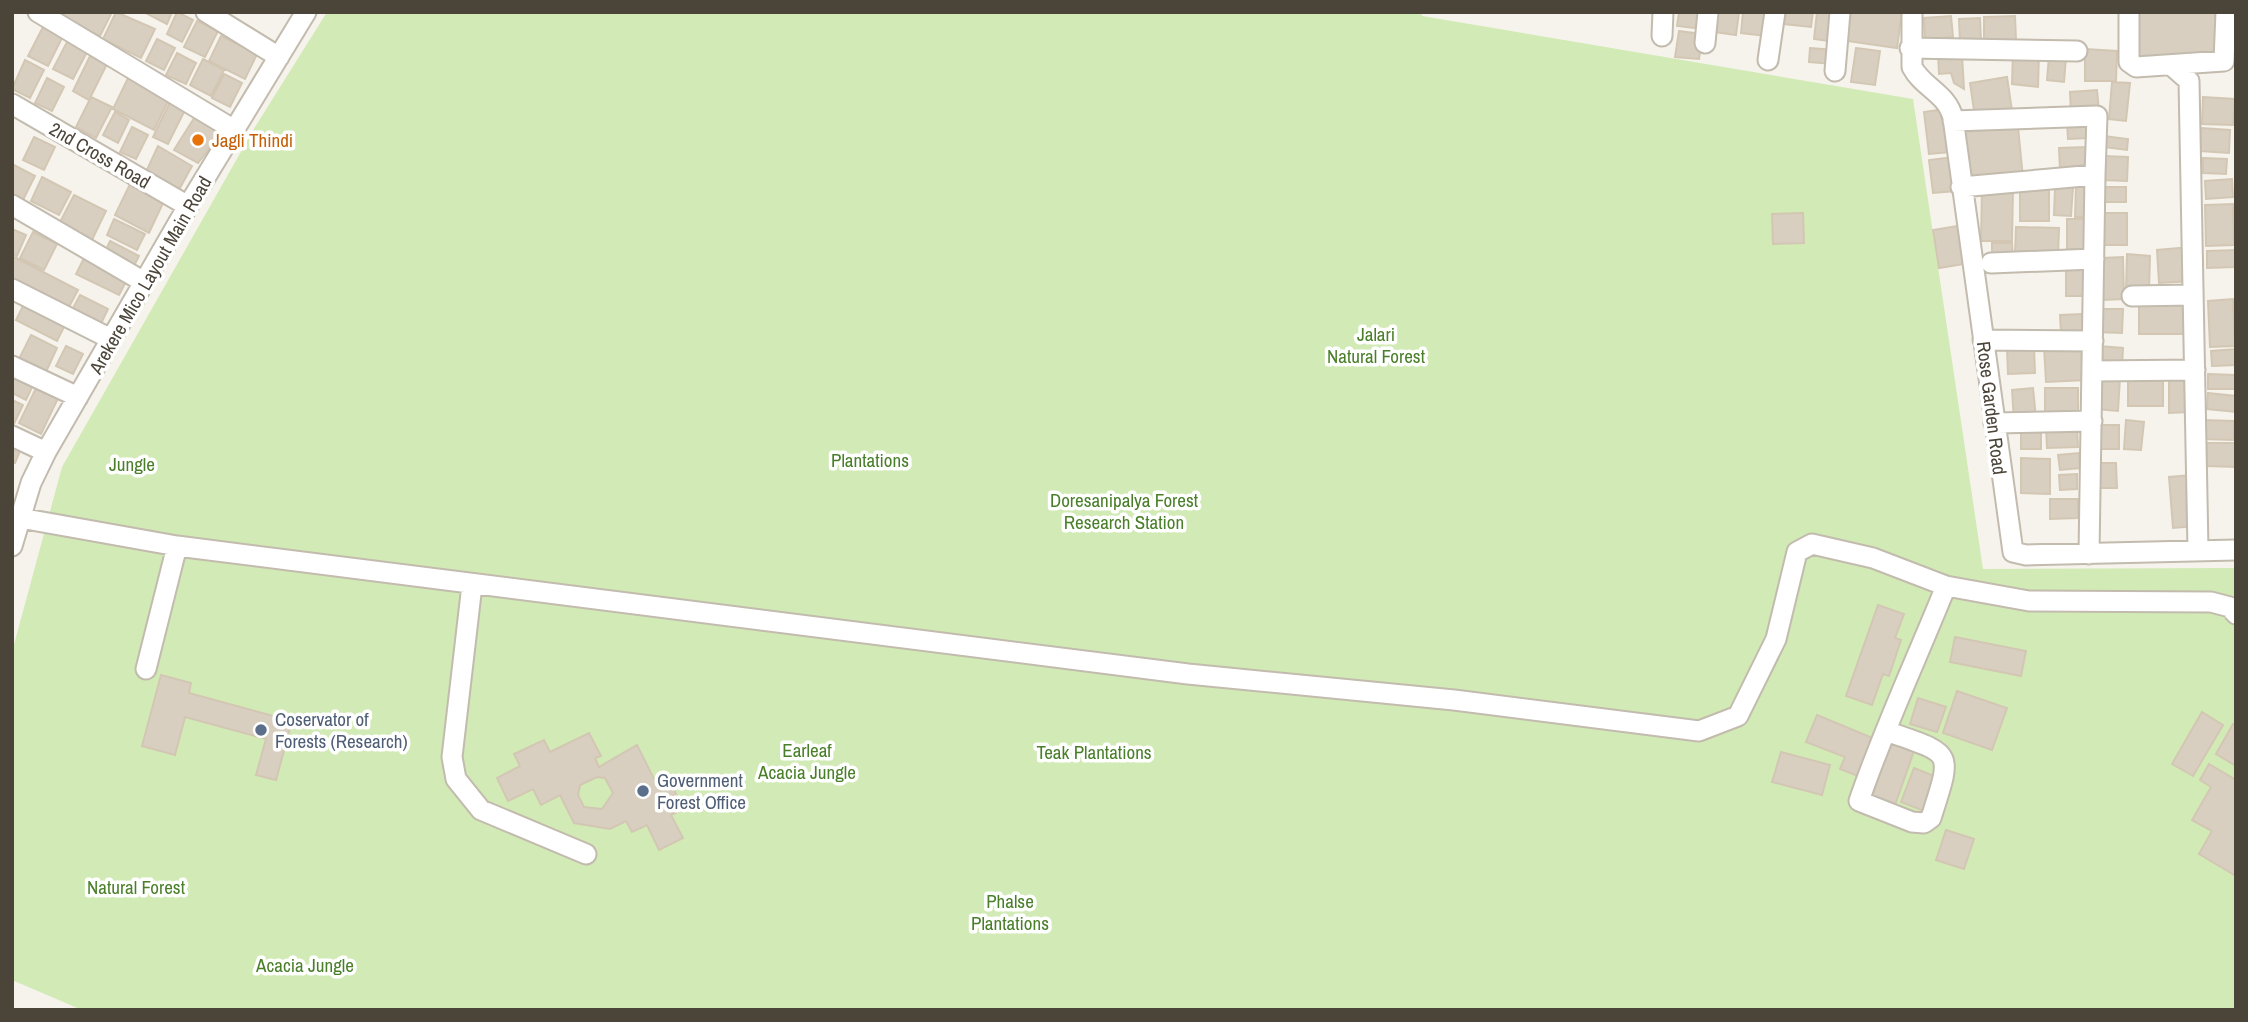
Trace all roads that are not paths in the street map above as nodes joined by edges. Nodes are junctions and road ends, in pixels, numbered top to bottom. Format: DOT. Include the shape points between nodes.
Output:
graph roads {
  1 [pos="37,12"];
  2 [pos="206,12"];
  3 [pos="306,12"];
  4 [pos="1664,12"];
  5 [pos="1708,12"];
  6 [pos="1775,12"];
  7 [pos="1840,12"];
  8 [pos="1912,12"];
  9 [pos="2129,12"];
  10 [pos="2226,12"];
  11 [pos="1662,36"];
  12 [pos="1705,43"];
  13 [pos="2077,51"];
  14 [pos="1910,54"];
  15 [pos="279,57"];
  16 [pos="1768,60"];
  17 [pos="2172,65"];
  18 [pos="1835,71"];
  19 [pos="12,104"];
  20 [pos="1953,121"];
  21 [pos="236,131"];
  22 [pos="2095,175"];
  23 [pos="1961,187"];
  24 [pos="12,205"];
  25 [pos="188,206"];
  26 [pos="2094,259"];
  27 [pos="1991,263"];
  28 [pos="144,282"];
  29 [pos="12,289"];
  30 [pos="2193,295"];
  31 [pos="2132,296"];
  32 [pos="111,339"];
  33 [pos="1983,340"];
  34 [pos="2093,341"];
  35 [pos="12,366"];
  36 [pos="2195,370"];
  37 [pos="2093,371"];
  38 [pos="78,397"];
  39 [pos="2092,421"];
  40 [pos="1994,423"];
  41 [pos="12,436"];
  42 [pos="46,452"];
  43 [pos="20,518"];
  44 [pos="12,546"];
  45 [pos="177,546"];
  46 [pos="2198,550"];
  47 [pos="2236,550"];
  48 [pos="2089,554"];
  49 [pos="472,585"];
  50 [pos="1946,586"];
  51 [pos="2236,614"];
  52 [pos="146,668"];
  53 [pos="1886,731"];
  54 [pos="586,854"];
  1 -- 21 [label="street"];
  2 -- 15 [label="street"];
  3 -- 15 [label="street, Arekere Mico Layout Main Road"];
  4 -- 11 [label="street"];
  5 -- 12 [label="street"];
  6 -- 16 [label="street"];
  7 -- 18 [label="street"];
  8 -- 14 [label="street"];
  9 -- 17 [label="street" via="2132,66"];
  10 -- 17 [label="street" via="2224,61"];
  13 -- 14 [label="street"];
  14 -- 20 [label="street, Rose Garden Road" via="1915,75 1950,106"];
  15 -- 21 [label="street, Arekere Mico Layout Main Road"];
  17 -- 30 [label="street" via="2189,81"];
  19 -- 25 [label="street, 2nd Cross Road"];
  20 -- 22 [label="street" via="2097,116"];
  20 -- 23 [label="street, Rose Garden Road"];
  21 -- 25 [label="street, Arekere Mico Layout Main Road"];
  22 -- 23 [label="street"];
  22 -- 26 [label="street"];
  23 -- 33 [label="street, Rose Garden Road"];
  24 -- 28 [label="street"];
  25 -- 28 [label="street, Arekere Mico Layout Main Road"];
  26 -- 27 [label="street"];
  26 -- 34 [label="street"];
  28 -- 32 [label="street, Arekere Mico Layout Main Road"];
  29 -- 32 [label="street"];
  30 -- 31 [label="street"];
  30 -- 36 [label="street"];
  32 -- 38 [label="street, Arekere Mico Layout Main Road"];
  33 -- 34 [label="street"];
  33 -- 40 [label="street, Rose Garden Road"];
  34 -- 37 [label="street"];
  35 -- 38 [label="street"];
  36 -- 37 [label="street"];
  36 -- 46 [label="street"];
  37 -- 39 [label="street"];
  38 -- 42 [label="street, Arekere Mico Layout Main Road"];
  39 -- 40 [label="street"];
  39 -- 48 [label="street"];
  40 -- 48 [label="street, Rose Garden Road" via="2013,552"];
  41 -- 42 [label="street"];
  42 -- 43 [label="street, Arekere Mico Layout Main Road"];
  43 -- 44 [label="street, Arekere Mico Layout Main Road"];
  43 -- 45 [label="street"];
  45 -- 49 [label="street"];
  45 -- 52 [label="street"];
  46 -- 47 [label="street, Rose Garden Road"];
  46 -- 48 [label="street, Rose Garden Road"];
  49 -- 50 [label="street" via="1188,674 1454,700 1699,731 1738,716 1776,639 1797,552 1812,544 1873,558"];
  49 -- 54 [label="street" via="452,757 456,779 481,810"];
  50 -- 51 [label="street" via="2029,601 2211,602 2230,607"];
  50 -- 53 [label="street"];
  53 -- 53 [label="street" via="1937,749 1944,756 1947,768 1931,818 1924,823 1858,801"];
}
